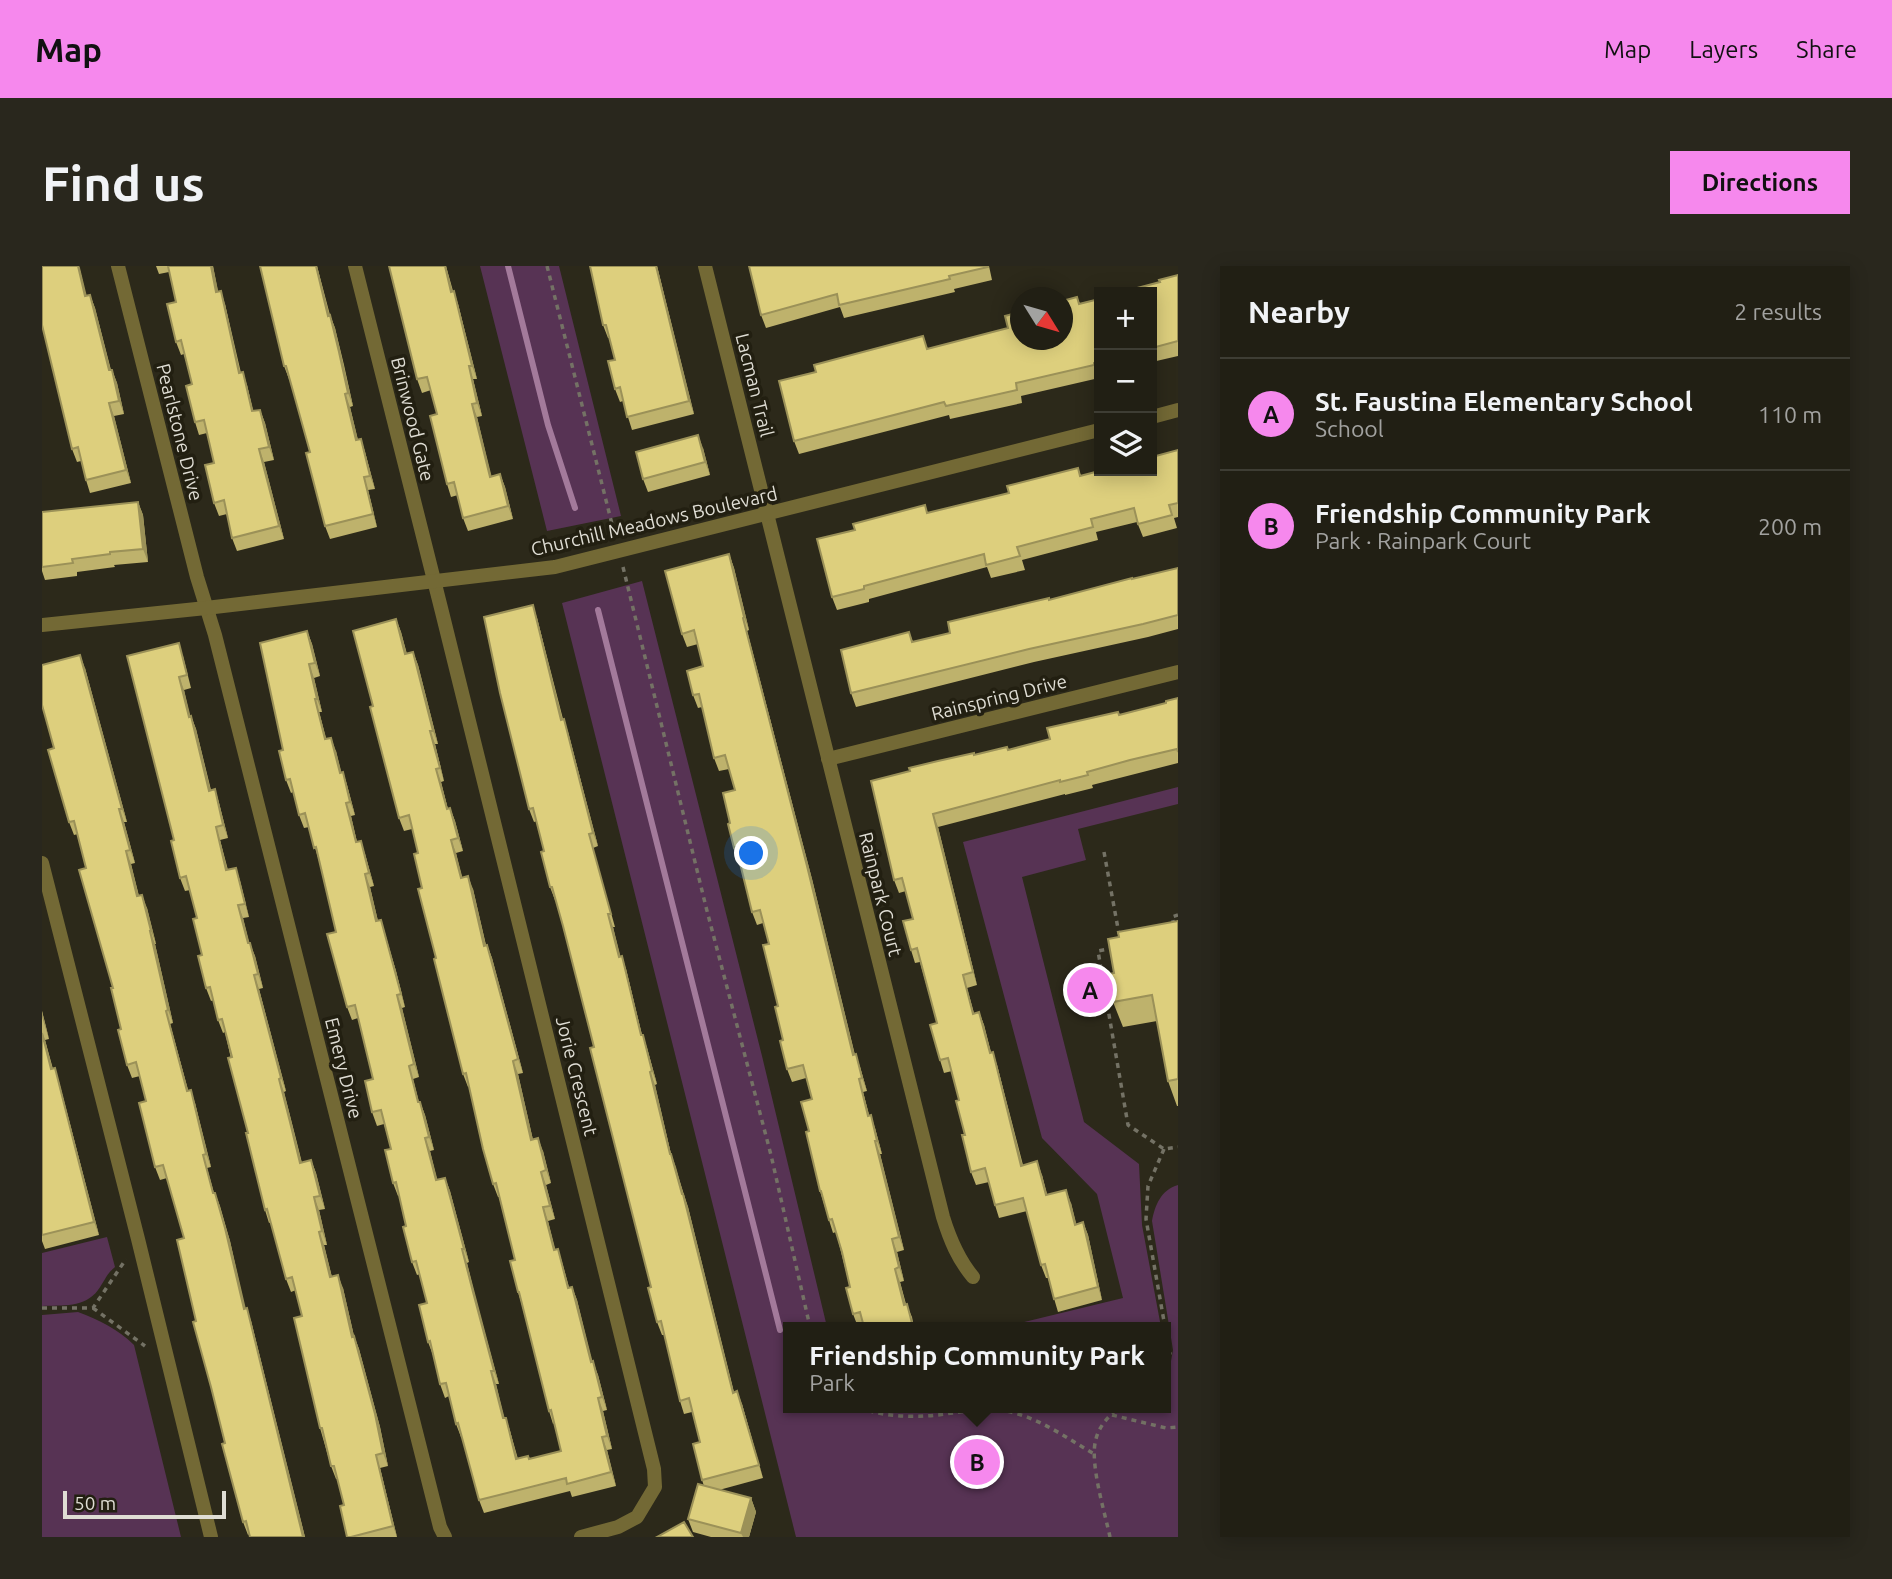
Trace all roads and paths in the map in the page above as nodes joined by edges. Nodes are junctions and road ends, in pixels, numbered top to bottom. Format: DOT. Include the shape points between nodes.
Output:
graph roads {
  1 [pos="118,266"];
  2 [pos="355,266"];
  3 [pos="547,266"];
  4 [pos="705,266"];
  5 [pos="1178,410"];
  6 [pos="1157,416"];
  7 [pos="1094,431"];
  8 [pos="768,514"];
  9 [pos="615,536"];
  10 [pos="623,567"];
  11 [pos="435,582"];
  12 [pos="206,608"];
  13 [pos="42,625"];
  14 [pos="1178,672"];
  15 [pos="828,759"];
  16 [pos="1104,852"];
  17 [pos="42,863"];
  18 [pos="1178,915"];
  19 [pos="1176,935"];
  20 [pos="1178,1147"];
  21 [pos="1164,1149"];
  22 [pos="138,1239"];
  23 [pos="973,1277"];
  24 [pos="42,1308"];
  25 [pos="93,1308"];
  26 [pos="809,1322"];
  27 [pos="1164,1322"];
  28 [pos="169,1363"];
  29 [pos="875,1413"];
  30 [pos="948,1413"];
  31 [pos="1013,1413"];
  32 [pos="1111,1415"];
  33 [pos="1178,1427"];
  34 [pos="1094,1454"];
  35 [pos="211,1537"];
  36 [pos="445,1537"];
  37 [pos="581,1537"];
  38 [pos="1110,1537"];
  1 -- 12 [label="street, Pearlstone Drive"];
  2 -- 11 [label="street, Brinwood Gate"];
  3 -- 9 [label="path"];
  4 -- 8 [label="street, Lacman Trail"];
  5 -- 6 [label="street"];
  7 -- 8 [label="street, Churchill Meadows Boulevard"];
  8 -- 11 [label="street, Churchill Meadows Boulevard" via="555,568"];
  8 -- 15 [label="street, Rainpark Court"];
  10 -- 26 [label="path"];
  11 -- 12 [label="street, Churchill Meadows Boulevard"];
  11 -- 37 [label="street, Jorie Crescent" via="654,1469 655,1488 638,1517"];
  12 -- 13 [label="street, Churchill Meadows Boulevard"];
  12 -- 36 [label="street, Emery Drive"];
  14 -- 15 [label="street, Rainspring Drive"];
  15 -- 23 [label="street, Rainpark Court" via="943,1217 950,1241"];
  16 -- 21 [label="path" via="1121,946 1098,951 1128,1125"];
  17 -- 22 [label="street"];
  18 -- 19 [label="path" via="1172,917"];
  20 -- 21 [label="path"];
  21 -- 27 [label="path" via="1148,1186 1146,1219"];
  22 -- 25 [label="path"];
  22 -- 28 [label="street"];
  24 -- 25 [label="path"];
  25 -- 28 [label="path"];
  28 -- 35 [label="street"];
  29 -- 30 [label="path"];
  31 -- 34 [label="path"];
  32 -- 33 [label="path"];
  32 -- 34 [label="path" via="1096,1439"];
  34 -- 38 [label="path"];
}
